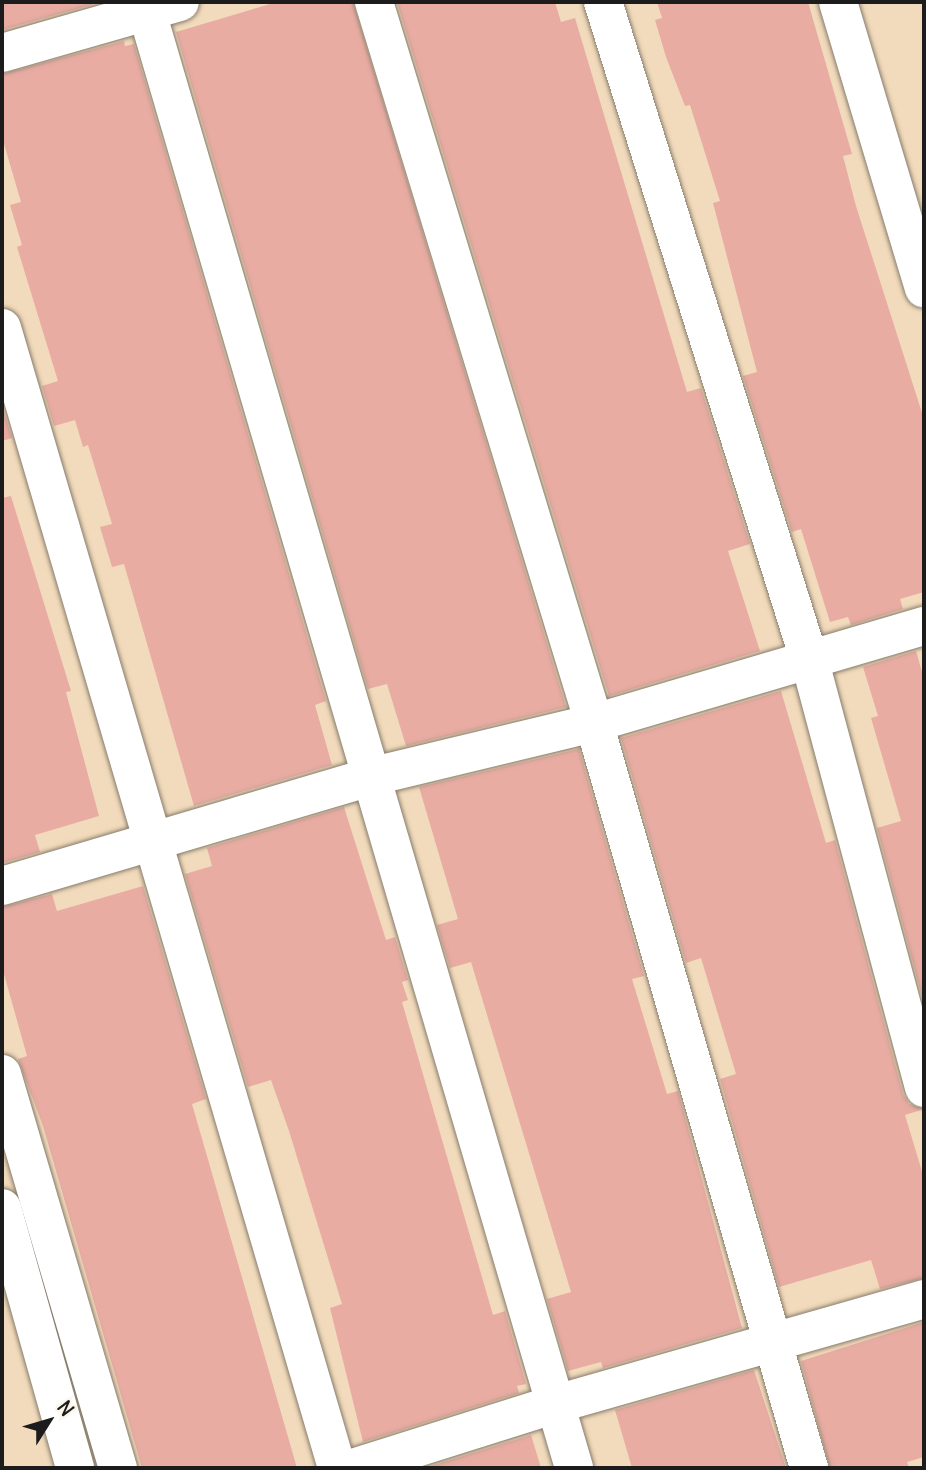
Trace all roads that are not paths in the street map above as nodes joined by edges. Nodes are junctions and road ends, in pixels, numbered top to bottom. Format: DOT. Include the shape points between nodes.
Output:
graph roads {
  1 [pos="374,2"];
  2 [pos="603,2"];
  3 [pos="838,2"];
  4 [pos="157,5"];
  5 [pos="2,53"];
  6 [pos="924,288"];
  7 [pos="2,328"];
  8 [pos="924,626"];
  9 [pos="810,662"];
  10 [pos="594,723"];
  11 [pos="369,777"];
  12 [pos="154,840"];
  13 [pos="2,886"];
  14 [pos="2,1075"];
  15 [pos="924,1088"];
  16 [pos="2,1208"];
  17 [pos="924,1299"];
  18 [pos="772,1341"];
  19 [pos="556,1404"];
  20 [pos="75,1468"];
  21 [pos="118,1468"];
  22 [pos="338,1468"];
  23 [pos="353,1468"];
  24 [pos="575,1468"];
  25 [pos="809,1468"];
  1 -- 10 [label="street"];
  2 -- 9 [label="street"];
  3 -- 6 [label="street"];
  4 -- 5 [label="street"];
  4 -- 11 [label="street"];
  7 -- 12 [label="street"];
  8 -- 9 [label="street"];
  9 -- 10 [label="street"];
  9 -- 15 [label="street"];
  10 -- 11 [label="street"];
  10 -- 18 [label="street"];
  11 -- 12 [label="street"];
  11 -- 19 [label="street"];
  12 -- 13 [label="street"];
  12 -- 22 [label="street"];
  14 -- 21 [label="street"];
  16 -- 20 [label="street"];
  17 -- 18 [label="street"];
  18 -- 19 [label="street"];
  18 -- 25 [label="street"];
  19 -- 23 [label="street"];
  19 -- 24 [label="street"];
}
